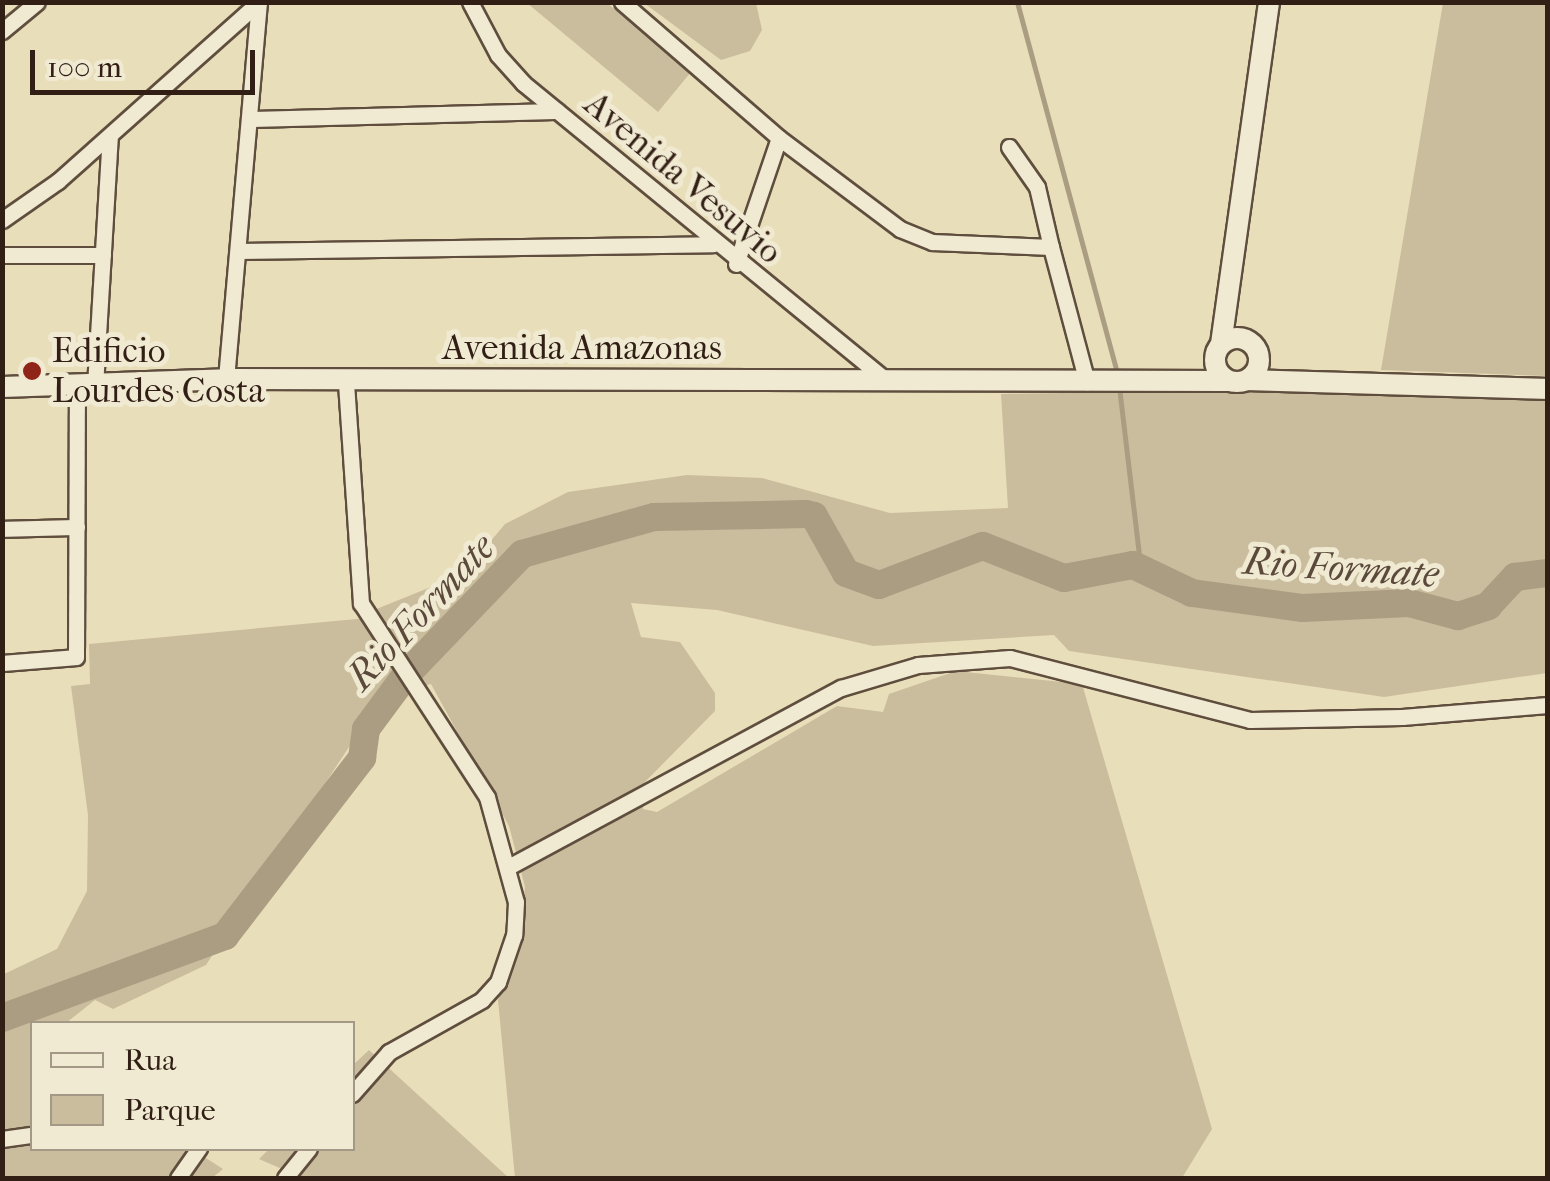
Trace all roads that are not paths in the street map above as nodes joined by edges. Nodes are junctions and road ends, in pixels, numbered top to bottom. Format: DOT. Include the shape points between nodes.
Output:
graph roads {
  1 [pos="259,2"];
  2 [pos="470,2"];
  3 [pos="622,2"];
  4 [pos="1269,2"];
  5 [pos="30,5"];
  6 [pos="2,31"];
  7 [pos="557,112"];
  8 [pos="250,119"];
  9 [pos="110,136"];
  10 [pos="779,138"];
  11 [pos="1009,148"];
  12 [pos="2,220"];
  13 [pos="712,244"];
  14 [pos="1050,247"];
  15 [pos="238,251"];
  16 [pos="103,255"];
  17 [pos="2,256"];
  18 [pos="736,264"];
  19 [pos="1232,296"];
  20 [pos="1218,348"];
  21 [pos="1253,349"];
  22 [pos="882,378"];
  23 [pos="1162,378"];
  24 [pos="1295,378"];
  25 [pos="226,379"];
  26 [pos="1237,380"];
  27 [pos="1086,382"];
  28 [pos="346,383"];
  29 [pos="86,386"];
  30 [pos="2,387"];
  31 [pos="1548,389"];
  32 [pos="77,527"];
  33 [pos="2,528"];
  34 [pos="2,664"];
  35 [pos="1548,705"];
  36 [pos="510,866"];
  37 [pos="360,1077"];
  38 [pos="30,1135"];
  39 [pos="2,1139"];
  40 [pos="197,1151"];
  41 [pos="306,1151"];
  42 [pos="178,1178"];
  43 [pos="284,1178"];
  1 -- 8 [label="street"];
  1 -- 9 [label="street"];
  2 -- 7 [label="street, Avenida Vesuvio" via="498,55"];
  3 -- 10 [label="street"];
  4 -- 19 [label="street"];
  5 -- 6 [label="street"];
  7 -- 8 [label="street"];
  7 -- 13 [label="street, Avenida Vesuvio"];
  8 -- 15 [label="street"];
  9 -- 12 [label="street"];
  9 -- 16 [label="street"];
  10 -- 14 [label="street" via="932,242"];
  10 -- 18 [label="street"];
  11 -- 14 [label="street" via="1037,187"];
  13 -- 15 [label="street"];
  13 -- 18 [label="street, Avenida Vesuvio"];
  14 -- 27 [label="street"];
  15 -- 25 [label="street"];
  16 -- 17 [label="street"];
  16 -- 29 [label="street"];
  18 -- 22 [label="street, Avenida Vesuvio"];
  19 -- 20 [label="street"];
  19 -- 21 [label="street"];
  20 -- 21 [label="street, Avenida Amazonas"];
  20 -- 23 [label="street, Avenida Amazonas"];
  20 -- 26 [label="street" via="1216,369"];
  21 -- 24 [label="street"];
  21 -- 26 [label="street"];
  22 -- 27 [label="street, Avenida Amazonas"];
  22 -- 28 [label="street, Avenida Amazonas"];
  23 -- 26 [label="street, Avenida Amazonas"];
  23 -- 27 [label="street, Avenida Amazonas"];
  24 -- 26 [label="street, Avenida Amazonas"];
  24 -- 31 [label="street, Avenida Amazonas"];
  25 -- 28 [label="street, Avenida Amazonas"];
  25 -- 29 [label="street, Avenida Amazonas"];
  28 -- 36 [label="street" via="361,604 487,798"];
  29 -- 30 [label="street, Avenida Amazonas"];
  29 -- 32 [label="street"];
  32 -- 33 [label="street"];
  32 -- 34 [label="street" via="76,658"];
  35 -- 36 [label="street" via="1250,720 1010,658 918,665 841,688"];
  36 -- 37 [label="street" via="514,935 498,982 482,1000 389,1052"];
  38 -- 39 [label="street"];
  40 -- 42 [label="street"];
  41 -- 43 [label="street"];
}
